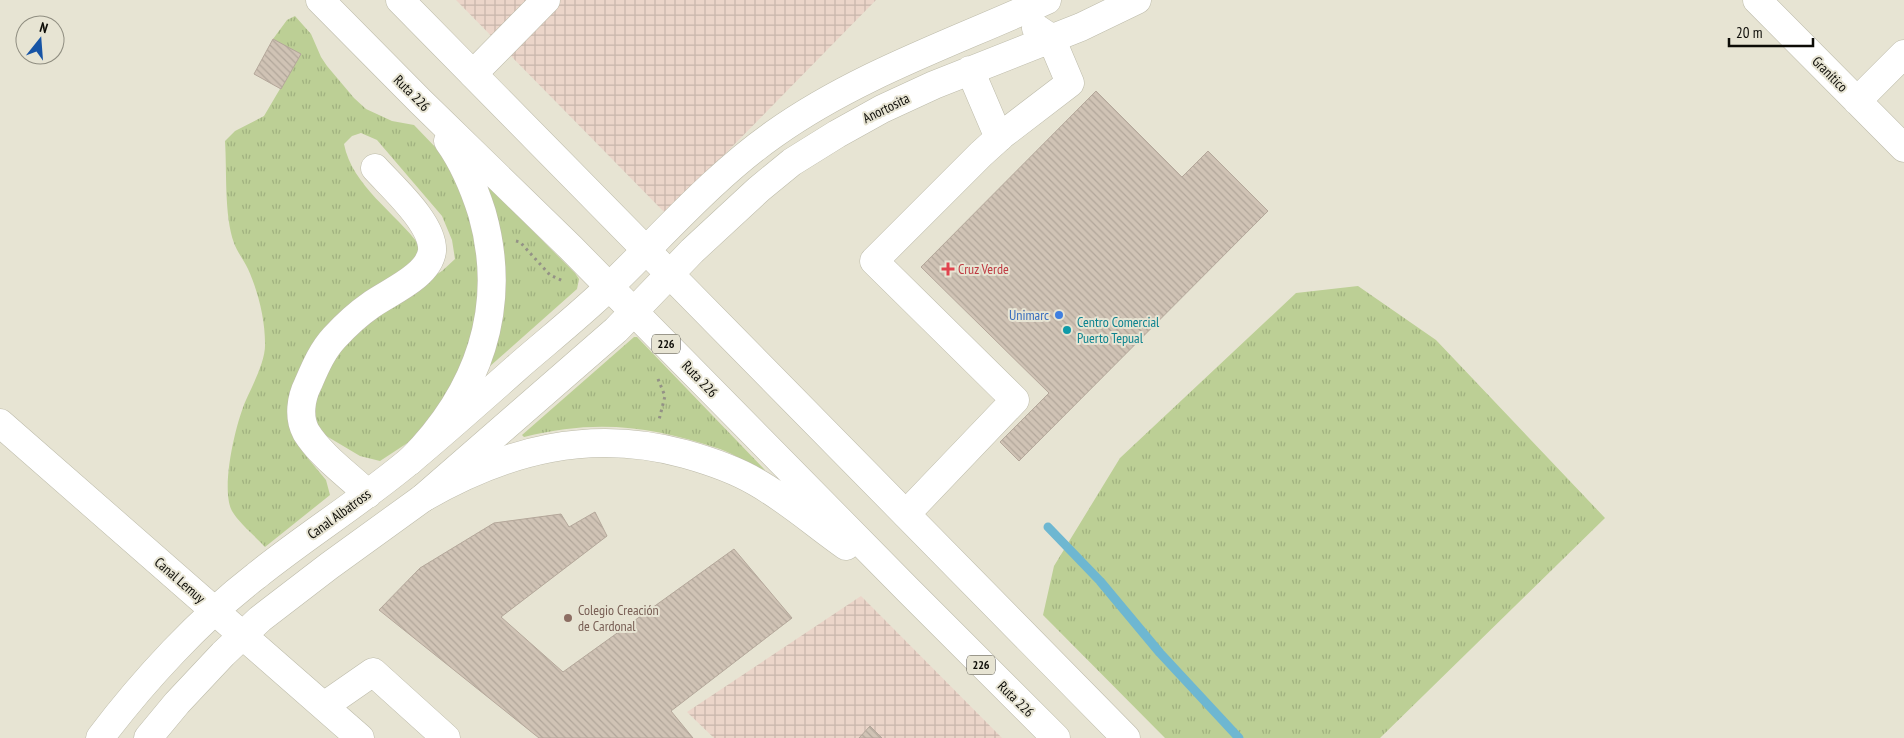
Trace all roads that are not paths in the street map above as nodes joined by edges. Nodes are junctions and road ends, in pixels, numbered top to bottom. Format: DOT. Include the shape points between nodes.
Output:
graph roads {
  1 [pos="320,0"];
  2 [pos="400,0"];
  3 [pos="546,0"];
  4 [pos="1047,0"];
  5 [pos="1137,0"];
  6 [pos="1757,0"];
  7 [pos="1016,14"];
  8 [pos="1051,38"];
  9 [pos="1904,54"];
  10 [pos="970,70"];
  11 [pos="473,74"];
  12 [pos="420,101"];
  13 [pos="1857,101"];
  14 [pos="999,138"];
  15 [pos="1904,148"];
  16 [pos="375,168"];
  17 [pos="646,250"];
  18 [pos="670,274"];
  19 [pos="600,295"];
  20 [pos="625,321"];
  21 [pos="0,423"];
  22 [pos="410,461"];
  23 [pos="368,494"];
  24 [pos="423,498"];
  25 [pos="906,514"];
  26 [pos="908,590"];
  27 [pos="215,611"];
  28 [pos="243,635"];
  29 [pos="324,706"];
  30 [pos="100,738"];
  31 [pos="148,738"];
  32 [pos="360,738"];
  33 [pos="446,738"];
  34 [pos="1056,738"];
  35 [pos="1126,738"];
  1 -- 12 [label="street, Ruta 226 / 226"];
  2 -- 11 [label="street"];
  3 -- 11 [label="street"];
  4 -- 7 [label="street"];
  5 -- 8 [label="street, Anortosita"];
  6 -- 13 [label="street, Granítico"];
  7 -- 8 [label="street"];
  7 -- 17 [label="street" via="921,54 820,105 781,129 736,164"];
  8 -- 10 [label="street, Anortosita"];
  8 -- 14 [label="street" via="1070,82"];
  9 -- 13 [label="street"];
  10 -- 14 [label="street"];
  10 -- 18 [label="street, Anortosita" via="882,109 792,162"];
  11 -- 17 [label="street"];
  12 -- 19 [label="street, Ruta 226 / 226" via="564,241"];
  12 -- 22 [label="street" via="459,156 490,241 492,271 491,300 467,384 432,439"];
  13 -- 15 [label="street, Granítico"];
  14 -- 25 [label="street" via="874,261 1015,400"];
  16 -- 23 [label="street" via="420,219 429,234 432,251 427,265 413,279 369,306 334,338 323,352 306,387 301,415 305,430 318,447"];
  17 -- 18 [label="street"];
  17 -- 19 [label="street, Canal Albatross"];
  18 -- 20 [label="street, Anortosita"];
  18 -- 25 [label="street"];
  19 -- 20 [label="street, Ruta 226 / 226"];
  19 -- 22 [label="street, Canal Albatross"];
  20 -- 24 [label="street"];
  20 -- 26 [label="street, Ruta 226 / 226"];
  21 -- 27 [label="street, Canal Lemuy"];
  22 -- 23 [label="street, Canal Albatross"];
  23 -- 27 [label="street, Canal Albatross" via="252,578"];
  24 -- 26 [label="street" via="484,467 550,447 602,442 653,446 707,460 757,482"];
  24 -- 28 [label="street" via="291,594"];
  25 -- 35 [label="street"];
  26 -- 34 [label="street, Ruta 226 / 226"];
  27 -- 28 [label="street, Canal Lemuy"];
  27 -- 30 [label="street, Canal Albatross" via="147,682"];
  28 -- 29 [label="street, Canal Lemuy"];
  28 -- 31 [label="street"];
  29 -- 32 [label="street, Canal Lemuy"];
  29 -- 33 [label="street" via="373,672"];
}
